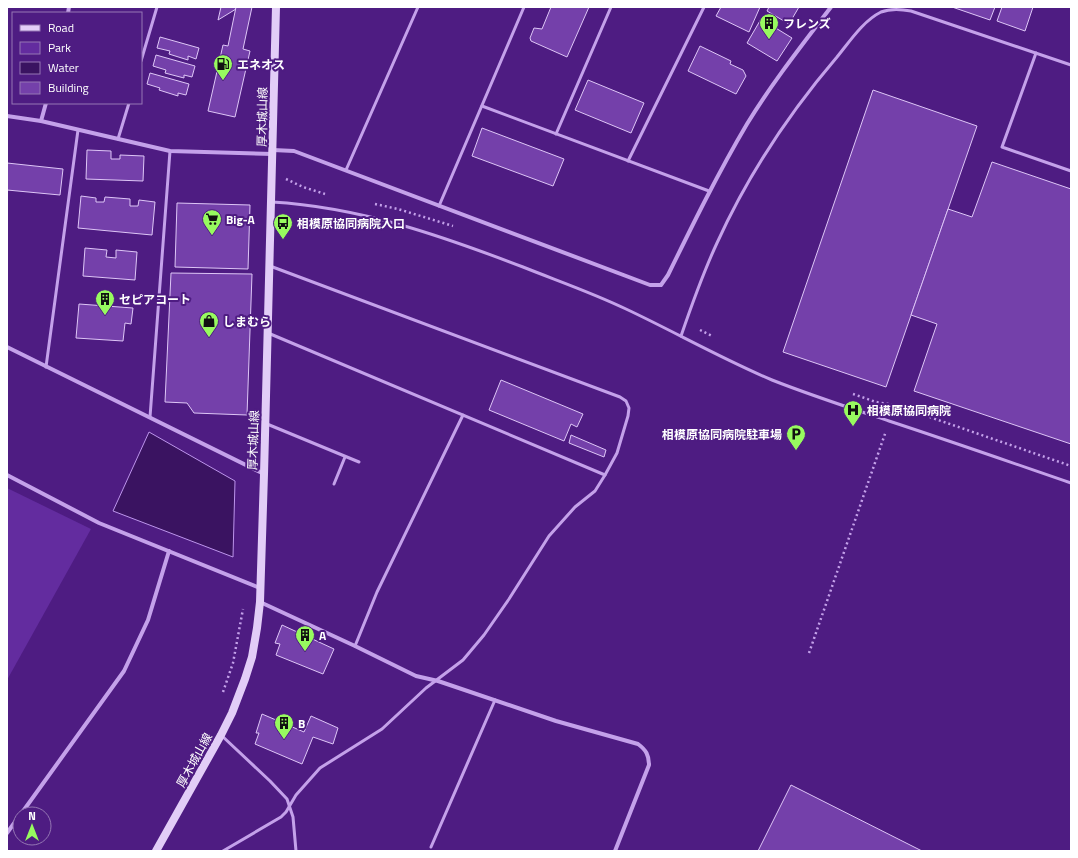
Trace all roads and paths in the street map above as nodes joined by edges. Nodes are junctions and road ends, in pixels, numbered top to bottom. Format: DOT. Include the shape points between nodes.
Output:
graph roads {
  1 [pos="157,7"];
  2 [pos="276,7"];
  3 [pos="418,7"];
  4 [pos="524,7"];
  5 [pos="611,7"];
  6 [pos="704,7"];
  7 [pos="831,7"];
  8 [pos="1036,53"];
  9 [pos="142,58"];
  10 [pos="1071,65"];
  11 [pos="46,104"];
  12 [pos="129,104"];
  13 [pos="482,106"];
  14 [pos="7,116"];
  15 [pos="41,121"];
  16 [pos="78,130"];
  17 [pos="556,134"];
  18 [pos="118,139"];
  19 [pos="170,151"];
  20 [pos="273,152"];
  21 [pos="628,161"];
  22 [pos="346,170"];
  23 [pos="1071,171"];
  24 [pos="709,191"];
  25 [pos="272,202"];
  26 [pos="439,206"];
  27 [pos="270,266"];
  28 [pos="700,330"];
  29 [pos="268,333"];
  30 [pos="681,336"];
  31 [pos="713,337"];
  32 [pos="7,347"];
  33 [pos="46,367"];
  34 [pos="852,394"];
  35 [pos="462,415"];
  36 [pos="150,418"];
  37 [pos="266,423"];
  38 [pos="886,431"];
  39 [pos="345,456"];
  40 [pos="359,462"];
  41 [pos="1071,466"];
  42 [pos="264,474"];
  43 [pos="7,475"];
  44 [pos="605,475"];
  45 [pos="1071,483"];
  46 [pos="334,484"];
  47 [pos="169,551"];
  48 [pos="260,588"];
  49 [pos="260,602"];
  50 [pos="244,604"];
  51 [pos="354,646"];
  52 [pos="809,653"];
  53 [pos="438,680"];
  54 [pos="221,698"];
  55 [pos="495,700"];
  56 [pos="221,735"];
  57 [pos="290,805"];
  58 [pos="26,806"];
  59 [pos="432,847"];
  60 [pos="156,851"];
  61 [pos="223,851"];
  62 [pos="296,851"];
  63 [pos="615,851"];
  1 -- 9 [label="lane"];
  2 -- 20 [label="main road, 厚木城山線"];
  3 -- 22 [label="lane"];
  4 -- 13 [label="lane"];
  5 -- 17 [label="lane"];
  6 -- 21 [label="lane"];
  7 -- 24 [label="street" via="785,66 748,123"];
  8 -- 10 [label="lane"];
  8 -- 23 [label="lane" via="1002,147"];
  8 -- 30 [label="lane" via="911,10 896,9 872,18 816,82 790,116 761,162 718,242"];
  11 -- 15 [label="street"];
  12 -- 18 [label="lane"];
  13 -- 17 [label="lane"];
  13 -- 26 [label="lane"];
  14 -- 15 [label="street"];
  15 -- 16 [label="street"];
  16 -- 18 [label="street"];
  16 -- 33 [label="lane"];
  17 -- 21 [label="lane"];
  18 -- 19 [label="street"];
  19 -- 20 [label="street"];
  19 -- 36 [label="lane"];
  20 -- 22 [label="street" via="294,151"];
  20 -- 25 [label="main road, 厚木城山線"];
  21 -- 24 [label="lane"];
  22 -- 26 [label="street"];
  24 -- 26 [label="street" via="661,285 650,285"];
  25 -- 27 [label="main road, 厚木城山線"];
  25 -- 30 [label="lane" via="352,213 428,232 588,292"];
  27 -- 29 [label="main road, 厚木城山線"];
  27 -- 44 [label="lane" via="620,397 626,401 629,408 628,416 617,453"];
  28 -- 31 [label="path"];
  29 -- 35 [label="lane"];
  29 -- 37 [label="main road, 厚木城山線"];
  30 -- 45 [label="lane" via="743,367 806,393"];
  32 -- 33 [label="street"];
  33 -- 36 [label="street"];
  34 -- 41 [label="path"];
  35 -- 44 [label="lane"];
  35 -- 51 [label="lane" via="377,592"];
  36 -- 42 [label="street"];
  37 -- 39 [label="lane"];
  37 -- 42 [label="main road, 厚木城山線"];
  38 -- 52 [label="path"];
  39 -- 40 [label="lane"];
  39 -- 46 [label="lane"];
  42 -- 48 [label="main road, 厚木城山線"];
  43 -- 47 [label="street" via="99,523"];
  44 -- 53 [label="lane" via="595,491 575,507 549,536 480,640 463,660"];
  47 -- 48 [label="street"];
  47 -- 58 [label="street" via="148,620 124,671"];
  48 -- 49 [label="main road, 厚木城山線"];
  49 -- 51 [label="street"];
  49 -- 56 [label="main road, 厚木城山線" via="252,657 232,713"];
  50 -- 54 [label="path" via="233,663"];
  51 -- 53 [label="street" via="416,676"];
  53 -- 55 [label="street"];
  53 -- 57 [label="lane" via="382,729 320,768"];
  55 -- 59 [label="lane"];
  55 -- 63 [label="street" via="556,721 638,744 648,754 649,765"];
  56 -- 57 [label="lane" via="270,781"];
  56 -- 60 [label="main road, 厚木城山線"];
  57 -- 61 [label="lane" via="281,817"];
  57 -- 62 [label="lane"];
}
